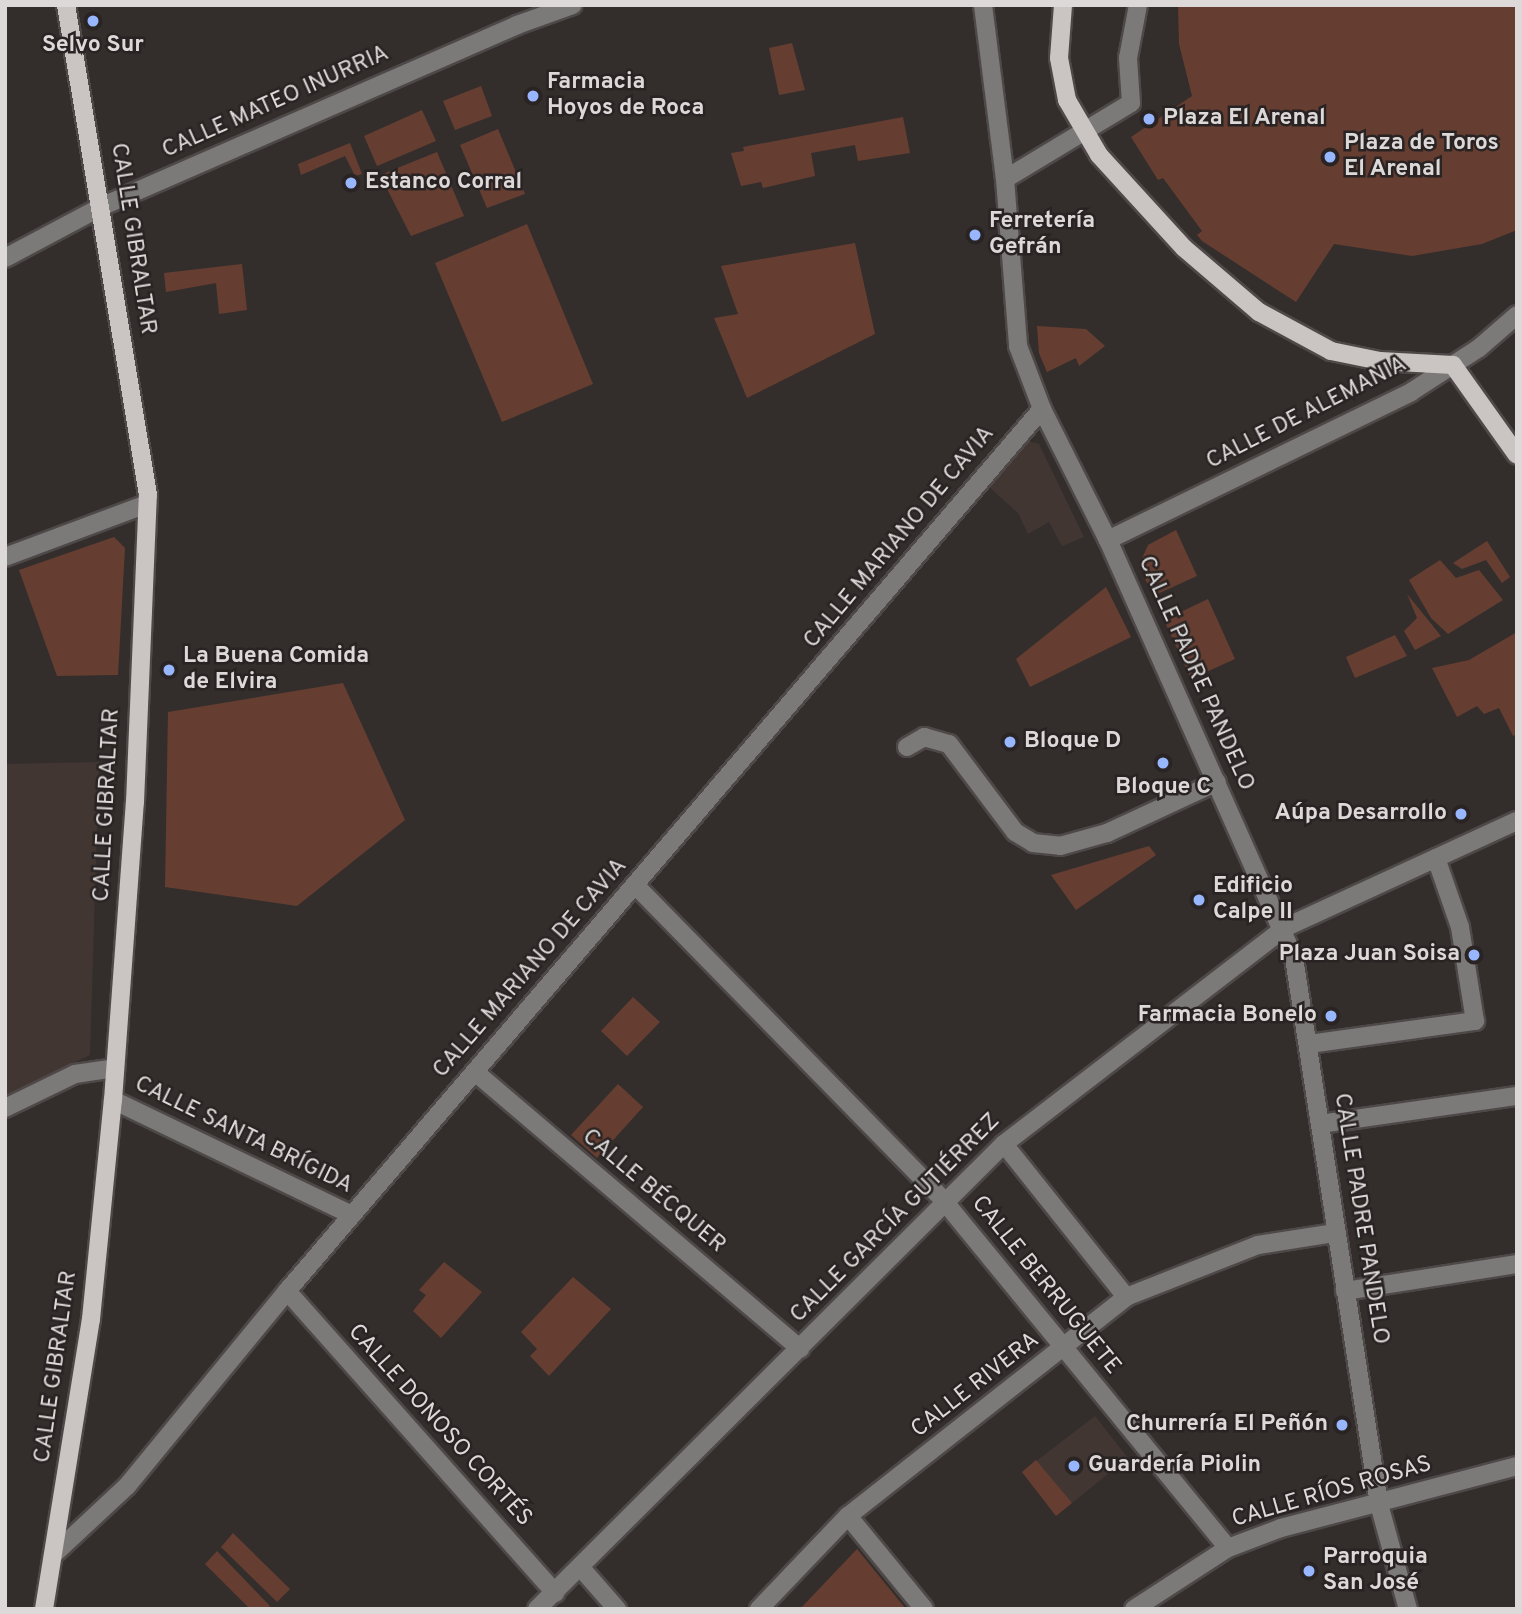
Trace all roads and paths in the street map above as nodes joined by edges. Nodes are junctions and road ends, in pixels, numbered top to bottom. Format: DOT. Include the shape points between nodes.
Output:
graph roads {
  1 [pos="66,5"];
  2 [pos="573,5"];
  3 [pos="983,5"];
  4 [pos="1063,5"];
  5 [pos="1138,5"];
  6 [pos="1083,130"];
  7 [pos="1005,179"];
  8 [pos="103,206"];
  9 [pos="5,258"];
  10 [pos="1517,315"];
  11 [pos="1453,365"];
  12 [pos="1042,409"];
  13 [pos="1517,455"];
  14 [pos="147,504"];
  15 [pos="1108,540"];
  16 [pos="5,557"];
  17 [pos="907,747"];
  18 [pos="1217,782"];
  19 [pos="1517,821"];
  20 [pos="1436,858"];
  21 [pos="636,886"];
  22 [pos="1283,928"];
  23 [pos="1309,1044"];
  24 [pos="115,1068"];
  25 [pos="474,1072"];
  26 [pos="1517,1096"];
  27 [pos="113,1100"];
  28 [pos="5,1108"];
  29 [pos="1320,1124"];
  30 [pos="1004,1143"];
  31 [pos="944,1201"];
  32 [pos="352,1215"];
  33 [pos="1335,1233"];
  34 [pos="1517,1264"];
  35 [pos="287,1291"];
  36 [pos="1345,1291"];
  37 [pos="1126,1297"];
  38 [pos="1065,1347"];
  39 [pos="800,1349"];
  40 [pos="1517,1466"];
  41 [pos="1379,1504"];
  42 [pos="848,1516"];
  43 [pos="1228,1548"];
  44 [pos="53,1555"];
  45 [pos="581,1568"];
  46 [pos="555,1593"];
  47 [pos="44,1609"];
  48 [pos="537,1609"];
  49 [pos="617,1609"];
  50 [pos="759,1609"];
  51 [pos="925,1609"];
  52 [pos="1134,1609"];
  53 [pos="1408,1609"];
  1 -- 8 [label="main road, CALLE GIBRALTAR"];
  2 -- 8 [label="street, CALLE MATEO INURRIA" via="517,25"];
  3 -- 7 [label="street, CALLE PADRE PANDELO"];
  4 -- 6 [label="main road" via="1060,79"];
  5 -- 6 [label="street" via="1128,58 1131,103"];
  6 -- 7 [label="street"];
  6 -- 11 [label="main road" via="1112,173 1156,219 1259,312 1331,351 1380,361"];
  7 -- 12 [label="street, CALLE PADRE PANDELO" via="1018,346"];
  8 -- 9 [label="street, CALLE MATEO INURRIA"];
  8 -- 14 [label="main road, CALLE GIBRALTAR"];
  10 -- 11 [label="street, CALLE DE ALEMANIA"];
  11 -- 13 [label="main road"];
  11 -- 15 [label="street, CALLE DE ALEMANIA" via="1411,392"];
  12 -- 15 [label="street, CALLE PADRE PANDELO"];
  12 -- 21 [label="street, CALLE MARIANO DE CAVIA"];
  14 -- 16 [label="street"];
  14 -- 24 [label="main road, CALLE GIBRALTAR" via="135,802"];
  15 -- 18 [label="street, CALLE PADRE PANDELO"];
  17 -- 18 [label="street" via="924,737 949,744 1015,832 1033,843 1060,846 1107,833"];
  18 -- 22 [label="street, CALLE PADRE PANDELO"];
  19 -- 20 [label="street, CALLE GARCÍA GUTIÉRREZ"];
  20 -- 22 [label="street, CALLE GARCÍA GUTIÉRREZ"];
  20 -- 23 [label="street" via="1460,927 1475,1021"];
  21 -- 25 [label="street, CALLE MARIANO DE CAVIA"];
  21 -- 31 [label="street, CALLE BERRUGUETE"];
  22 -- 23 [label="street, CALLE PADRE PANDELO" via="1298,978"];
  22 -- 30 [label="street, CALLE GARCÍA GUTIÉRREZ"];
  23 -- 29 [label="street, CALLE PADRE PANDELO"];
  24 -- 27 [label="main road, CALLE GIBRALTAR"];
  24 -- 28 [label="street" via="75,1074"];
  25 -- 32 [label="street, CALLE MARIANO DE CAVIA"];
  25 -- 39 [label="street, CALLE BÉCQUER"];
  26 -- 29 [label="street"];
  27 -- 32 [label="street, CALLE SANTA BRÍGIDA"];
  27 -- 44 [label="main road, CALLE GIBRALTAR" via="91,1319"];
  29 -- 33 [label="street, CALLE PADRE PANDELO"];
  30 -- 31 [label="street, CALLE GARCÍA GUTIÉRREZ"];
  30 -- 37 [label="street"];
  31 -- 38 [label="street, CALLE BERRUGUETE"];
  31 -- 39 [label="street, CALLE GARCÍA GUTIÉRREZ"];
  32 -- 35 [label="street, CALLE MARIANO DE CAVIA"];
  33 -- 36 [label="street, CALLE PADRE PANDELO"];
  33 -- 37 [label="street, CALLE RIVERA" via="1258,1245"];
  34 -- 36 [label="street"];
  35 -- 44 [label="street, CALLE MARIANO DE CAVIA" via="127,1486"];
  35 -- 46 [label="street, CALLE DONOSO CORTÉS"];
  36 -- 41 [label="street, CALLE PADRE PANDELO"];
  37 -- 38 [label="street, CALLE RIVERA"];
  38 -- 42 [label="street, CALLE RIVERA"];
  38 -- 43 [label="street, CALLE BERRUGUETE"];
  39 -- 45 [label="street, CALLE GARCÍA GUTIÉRREZ"];
  40 -- 41 [label="street, CALLE RÍOS ROSAS"];
  41 -- 43 [label="street, CALLE RÍOS ROSAS" via="1282,1528"];
  41 -- 53 [label="street, CALLE PADRE PANDELO"];
  42 -- 50 [label="street, CALLE RIVERA"];
  42 -- 51 [label="street"];
  43 -- 52 [label="street, CALLE RÍOS ROSAS"];
  44 -- 47 [label="main road, CALLE GIBRALTAR"];
  45 -- 46 [label="street, CALLE GARCÍA GUTIÉRREZ"];
  45 -- 49 [label="street"];
  46 -- 48 [label="street, CALLE GARCÍA GUTIÉRREZ"];
}
